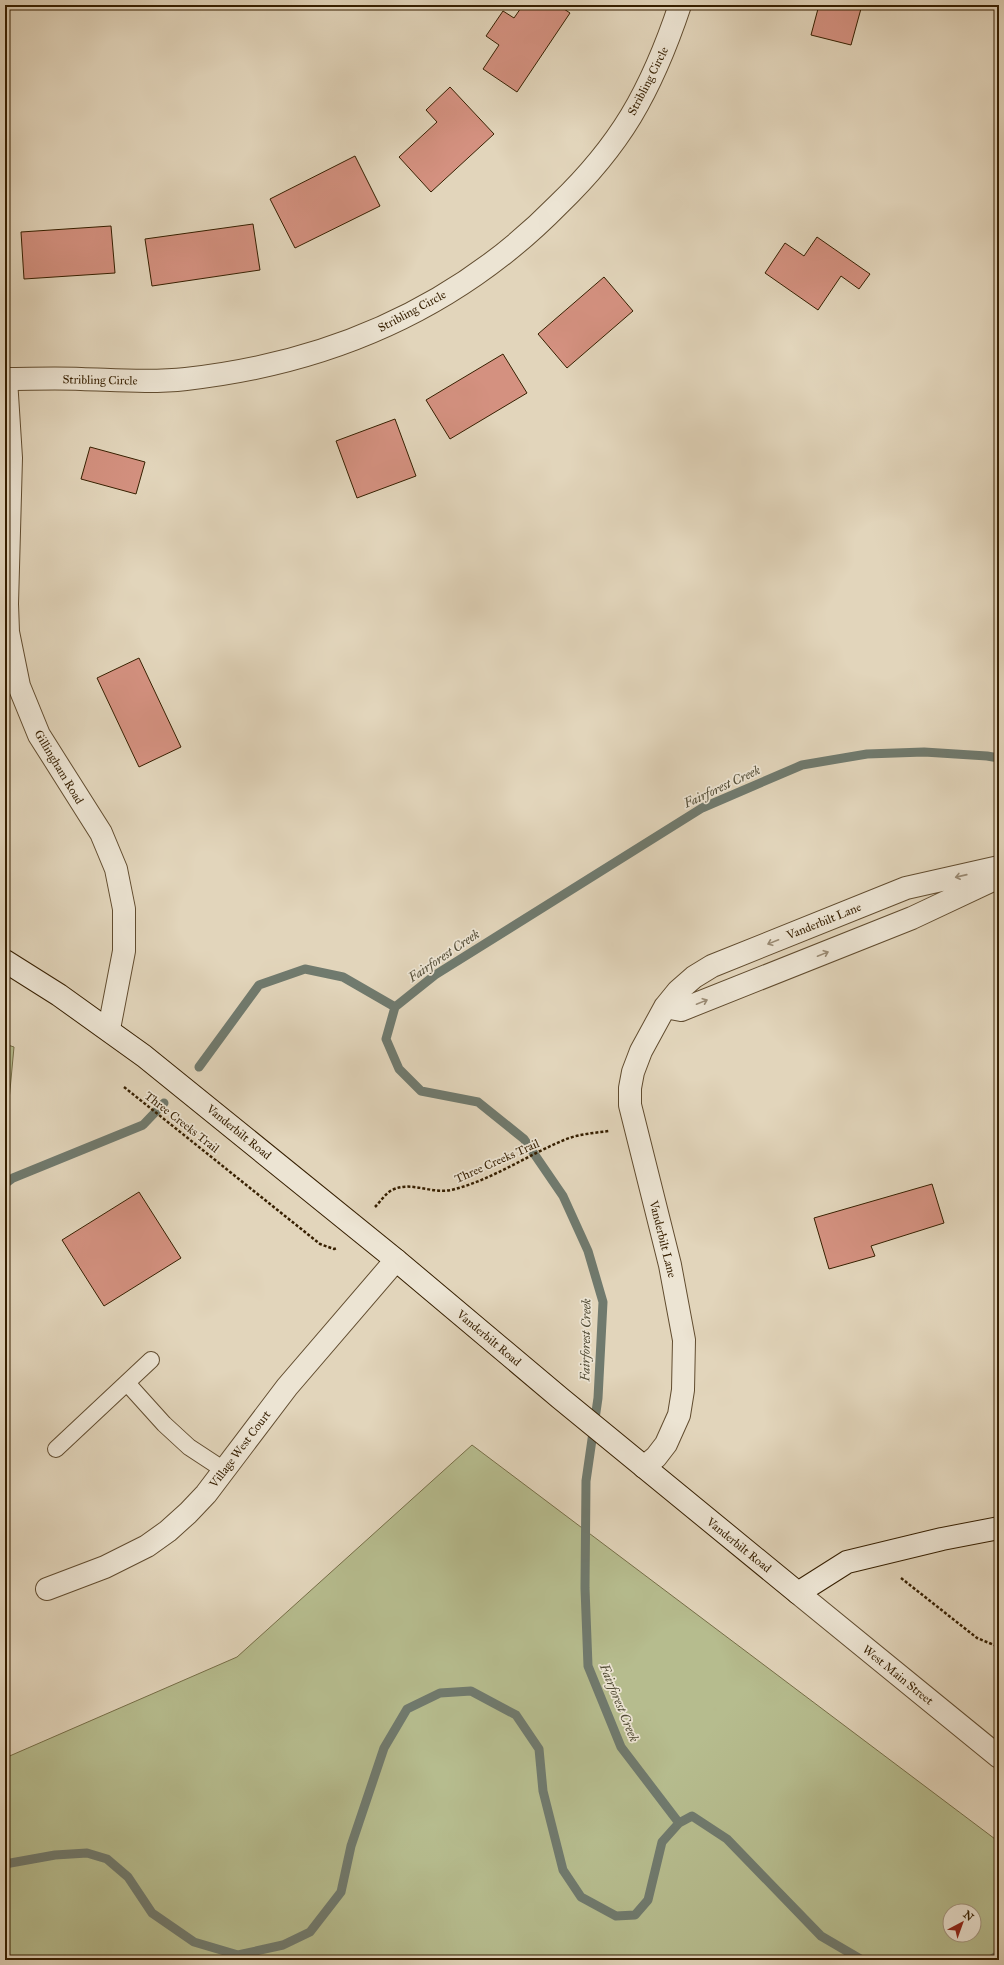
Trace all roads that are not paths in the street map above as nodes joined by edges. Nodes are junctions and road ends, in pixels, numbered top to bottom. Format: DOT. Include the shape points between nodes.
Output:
graph roads {
  1 [pos="680,5"];
  2 [pos="6,379"];
  3 [pos="999,867"];
  4 [pos="999,877"];
  5 [pos="5,961"];
  6 [pos="665,1007"];
  7 [pos="109,1029"];
  8 [pos="396,1260"];
  9 [pos="151,1360"];
  10 [pos="126,1383"];
  11 [pos="56,1448"];
  12 [pos="641,1465"];
  13 [pos="224,1470"];
  14 [pos="999,1528"];
  15 [pos="47,1589"];
  16 [pos="798,1593"];
  17 [pos="999,1757"];
  1 -- 2 [label="street, Stribling Circle" via="664,52 631,117 588,176 537,227 482,272 420,310 356,340 288,361 236,372 184,379 131,381"];
  2 -- 7 [label="street, Gillingham Road" via="11,458 8,632 19,686 38,735 101,834 116,869 124,909 124,951"];
  3 -- 6 [label="street, Vanderbilt Lane, one-way" via="906,888 712,966 694,977"];
  6 -- 4 [label="street, one-way" via="681,1010 912,918"];
  5 -- 7 [label="street, Vanderbilt Road"];
  6 -- 12 [label="street, Vanderbilt Lane" via="641,1051 633,1072 630,1105 670,1264 684,1340 683,1390 679,1415 666,1444 656,1457"];
  7 -- 8 [label="street, Vanderbilt Road"];
  8 -- 12 [label="street, Vanderbilt Road"];
  8 -- 13 [label="street, Village West Court" via="287,1387"];
  9 -- 10 [label="lane"];
  10 -- 11 [label="lane"];
  10 -- 13 [label="lane" via="189,1447"];
  12 -- 16 [label="street, Vanderbilt Road"];
  13 -- 15 [label="street, Village West Court" via="188,1513 152,1542 105,1567"];
  14 -- 16 [label="street" via="846,1562"];
  16 -- 17 [label="street, West Main Street"];
}
